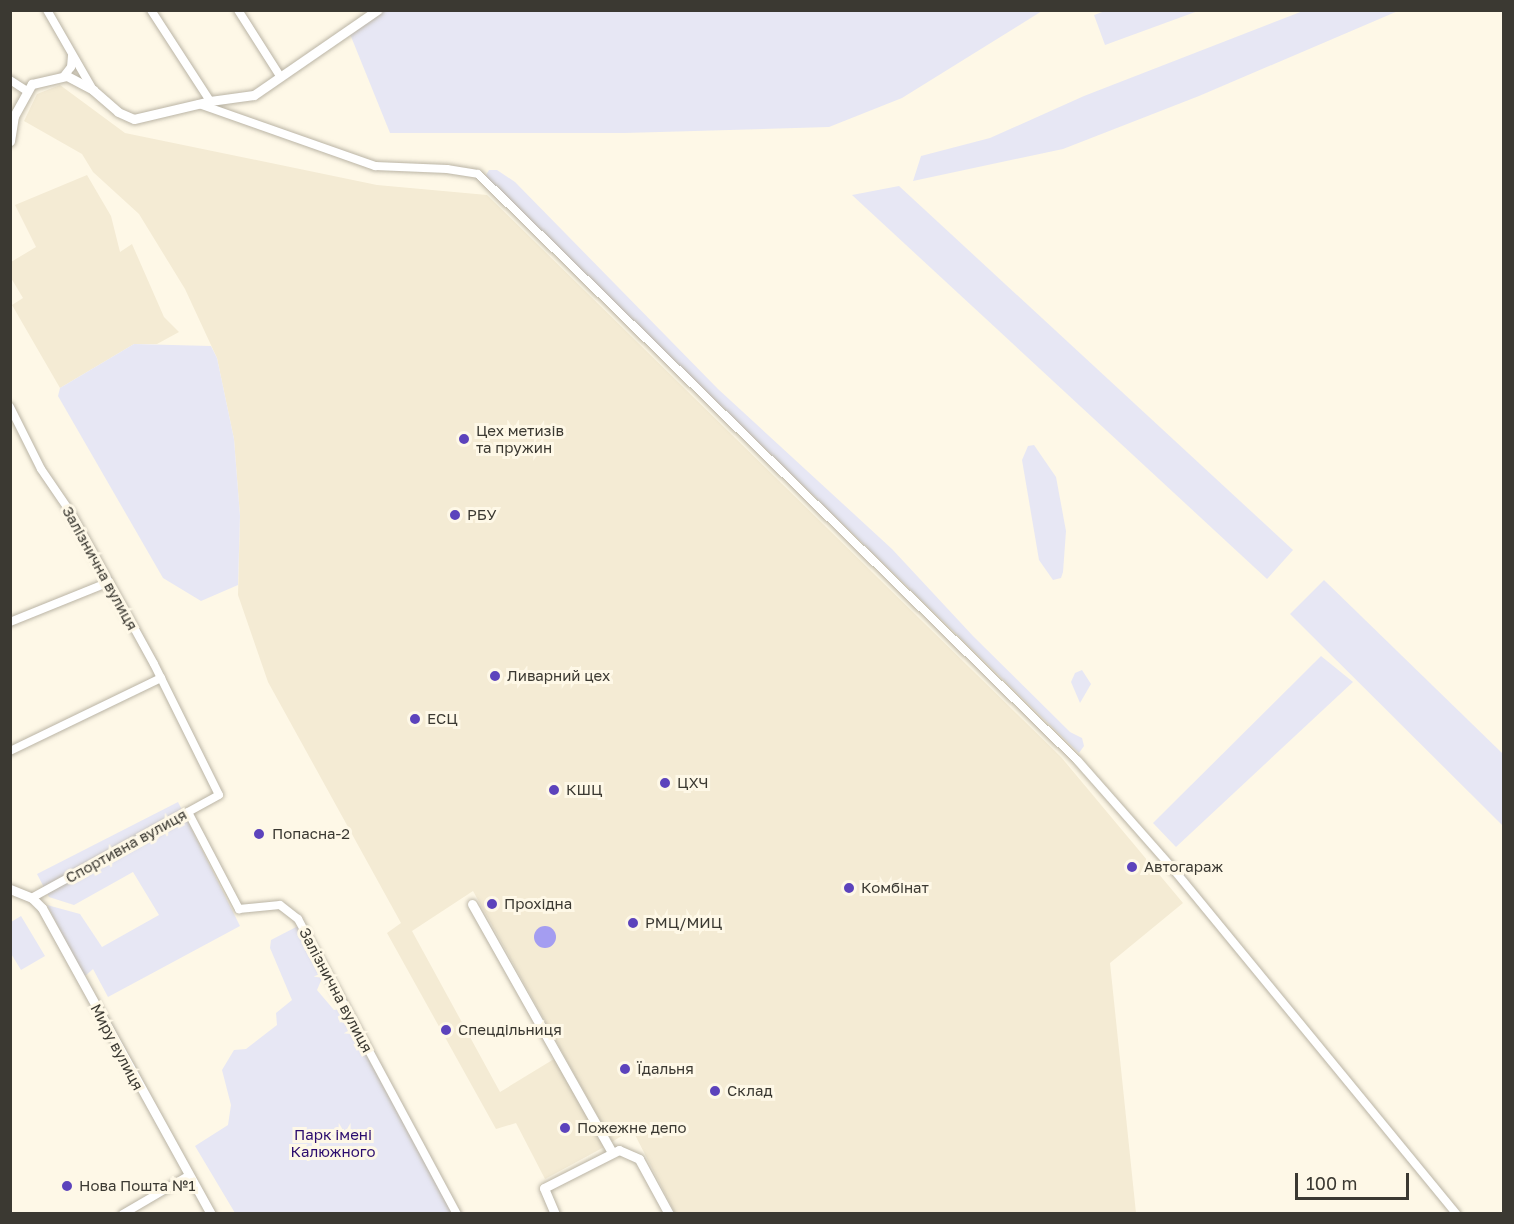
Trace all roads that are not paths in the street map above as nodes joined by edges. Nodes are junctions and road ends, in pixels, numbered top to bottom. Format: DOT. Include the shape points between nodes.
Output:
graph roads {
  1 [pos="46,10"];
  2 [pos="151,10"];
  3 [pos="238,10"];
  4 [pos="370,12"];
  5 [pos="72,55"];
  6 [pos="64,76"];
  7 [pos="280,76"];
  8 [pos="10,80"];
  9 [pos="93,90"];
  10 [pos="27,91"];
  11 [pos="210,100"];
  12 [pos="196,103"];
  13 [pos="10,141"];
  14 [pos="10,407"];
  15 [pos="109,582"];
  16 [pos="10,622"];
  17 [pos="161,678"];
  18 [pos="10,751"];
  19 [pos="219,795"];
  20 [pos="188,812"];
  21 [pos="12,891"];
  22 [pos="32,897"];
  23 [pos="472,904"];
  24 [pos="612,1152"];
  25 [pos="188,1176"];
  26 [pos="123,1214"];
  27 [pos="211,1214"];
  28 [pos="457,1214"];
  29 [pos="555,1214"];
  30 [pos="669,1214"];
  31 [pos="1457,1214"];
  1 -- 5 [label="street"];
  2 -- 11 [label="street"];
  3 -- 7 [label="street"];
  4 -- 7 [label="street"];
  5 -- 6 [label="street" via="71,67"];
  5 -- 9 [label="street"];
  6 -- 9 [label="street"];
  6 -- 10 [label="street" via="32,84"];
  7 -- 11 [label="street" via="254,95"];
  8 -- 10 [label="street"];
  9 -- 12 [label="street" via="118,112 134,119"];
  10 -- 13 [label="street" via="14,116"];
  11 -- 12 [label="street"];
  12 -- 31 [label="street" via="375,166 478,174 1078,761 1174,870"];
  14 -- 15 [label="street, Залізнична вулиця" via="41,469"];
  15 -- 16 [label="street"];
  15 -- 17 [label="street, Залізнична вулиця"];
  17 -- 18 [label="street"];
  17 -- 19 [label="street, Залізнична вулиця"];
  19 -- 20 [label="street, Спортивна вулиця"];
  20 -- 22 [label="street, Спортивна вулиця"];
  20 -- 28 [label="street, Залізнична вулиця" via="239,909 280,904 298,919"];
  21 -- 22 [label="street"];
  22 -- 25 [label="street, Миру вулиця" via="42,908"];
  23 -- 24 [label="street"];
  24 -- 29 [label="street" via="544,1188"];
  24 -- 30 [label="street" via="619,1150 639,1160"];
  25 -- 26 [label="street"];
  25 -- 27 [label="street, Миру вулиця"];
}
